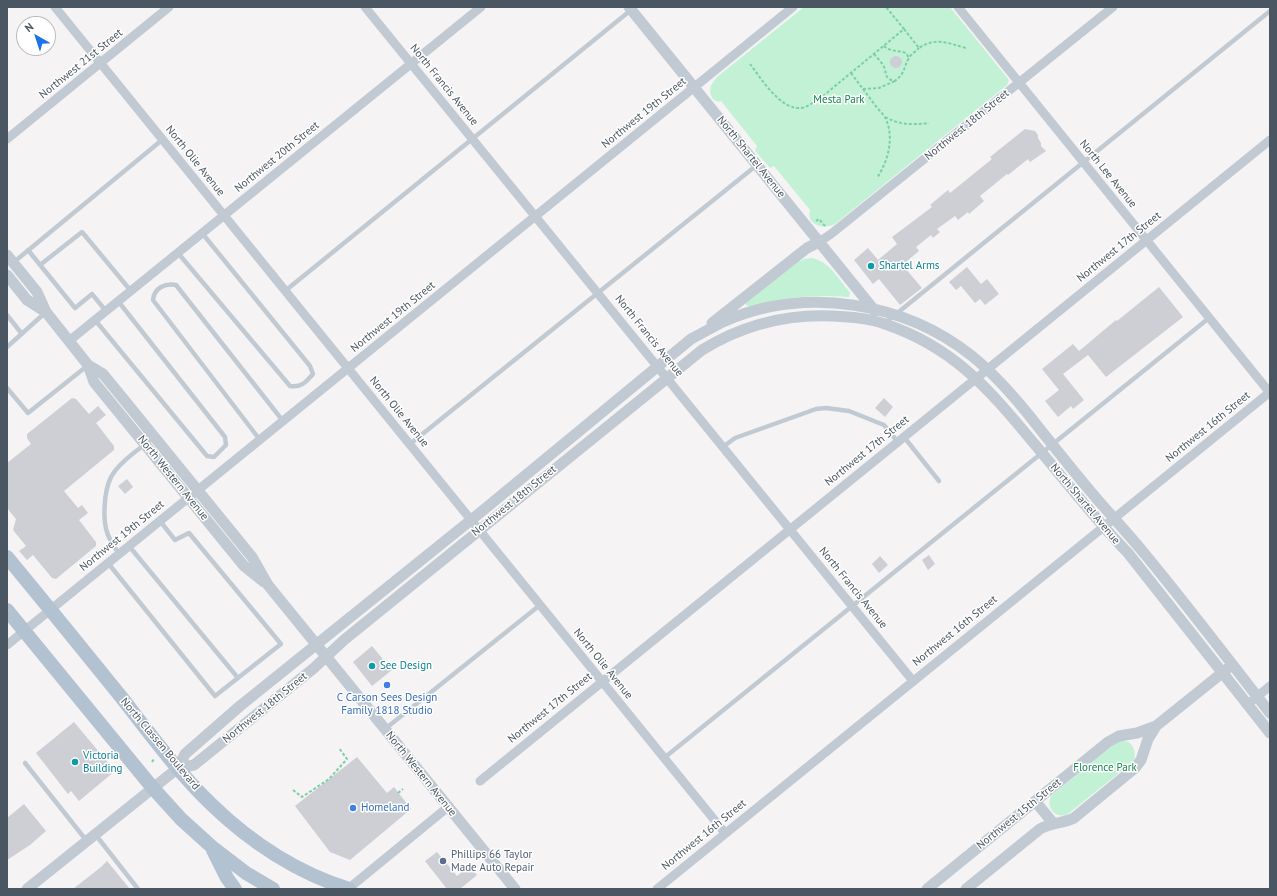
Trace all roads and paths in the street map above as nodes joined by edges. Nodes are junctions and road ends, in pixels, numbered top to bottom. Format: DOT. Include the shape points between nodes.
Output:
graph roads {
  1 [pos="55,7"];
  2 [pos="169,7"];
  3 [pos="365,7"];
  4 [pos="481,7"];
  5 [pos="793,7"];
  6 [pos="886,7"];
  7 [pos="958,7"];
  8 [pos="1113,7"];
  9 [pos="632,8"];
  10 [pos="1270,11"];
  11 [pos="904,29"];
  12 [pos="884,46"];
  13 [pos="918,48"];
  14 [pos="966,48"];
  15 [pos="874,54"];
  16 [pos="909,58"];
  17 [pos="100,63"];
  18 [pos="411,64"];
  19 [pos="750,64"];
  20 [pos="851,73"];
  21 [pos="895,81"];
  22 [pos="1019,83"];
  23 [pos="694,88"];
  24 [pos="863,90"];
  25 [pos="885,117"];
  26 [pos="928,124"];
  27 [pos="7,139"];
  28 [pos="472,139"];
  29 [pos="162,140"];
  30 [pos="1270,140"];
  31 [pos="1084,162"];
  32 [pos="757,165"];
  33 [pos="877,178"];
  34 [pos="224,216"];
  35 [pos="535,217"];
  36 [pos="819,219"];
  37 [pos="826,227"];
  38 [pos="202,233"];
  39 [pos="1146,240"];
  40 [pos="819,242"];
  41 [pos="28,250"];
  42 [pos="178,253"];
  43 [pos="10,259"];
  44 [pos="40,265"];
  45 [pos="7,275"];
  46 [pos="131,291"];
  47 [pos="285,291"];
  48 [pos="598,293"];
  49 [pos="118,302"];
  50 [pos="872,308"];
  51 [pos="106,311"];
  52 [pos="46,312"];
  53 [pos="7,315"];
  54 [pos="896,315"];
  55 [pos="1210,318"];
  56 [pos="95,320"];
  57 [pos="885,324"];
  58 [pos="22,334"];
  59 [pos="691,339"];
  60 [pos="69,341"];
  61 [pos="7,347"];
  62 [pos="88,365"];
  63 [pos="658,367"];
  64 [pos="348,368"];
  65 [pos="987,369"];
  66 [pos="667,378"];
  67 [pos="976,378"];
  68 [pos="7,388"];
  69 [pos="1270,393"];
  70 [pos="284,421"];
  71 [pos="260,440"];
  72 [pos="901,440"];
  73 [pos="150,441"];
  74 [pos="410,444"];
  75 [pos="1053,445"];
  76 [pos="723,447"];
  77 [pos="1042,453"];
  78 [pos="939,481"];
  79 [pos="198,490"];
  80 [pos="188,498"];
  81 [pos="1114,519"];
  82 [pos="471,520"];
  83 [pos="160,521"];
  84 [pos="1103,527"];
  85 [pos="790,529"];
  86 [pos="479,530"];
  87 [pos="129,546"];
  88 [pos="119,554"];
  89 [pos="7,557"];
  90 [pos="108,564"];
  91 [pos="268,585"];
  92 [pos="540,605"];
  93 [pos="853,607"];
  94 [pos="7,610"];
  95 [pos="51,610"];
  96 [pos="24,631"];
  97 [pos="317,644"];
  98 [pos="7,645"];
  99 [pos="326,657"];
  100 [pos="1232,665"];
  101 [pos="1222,672"];
  102 [pos="238,678"];
  103 [pos="602,681"];
  104 [pos="913,681"];
  105 [pos="1270,686"];
  106 [pos="256,692"];
  107 [pos="1257,697"];
  108 [pos="1247,704"];
  109 [pos="267,706"];
  110 [pos="1270,712"];
  111 [pos="1156,726"];
  112 [pos="385,730"];
  113 [pos="1270,733"];
  114 [pos="339,748"];
  115 [pos="664,758"];
  116 [pos="154,759"];
  117 [pos="152,762"];
  118 [pos="25,763"];
  119 [pos="178,768"];
  120 [pos="480,781"];
  121 [pos="152,787"];
  122 [pos="403,789"];
  123 [pos="293,790"];
  124 [pos="398,793"];
  125 [pos="1036,801"];
  126 [pos="448,807"];
  127 [pos="1053,823"];
  128 [pos="725,833"];
  129 [pos="91,837"];
  130 [pos="212,847"];
  131 [pos="27,889"];
  132 [pos="138,889"];
  133 [pos="235,889"];
  134 [pos="273,889"];
  135 [pos="348,889"];
  136 [pos="515,889"];
  137 [pos="657,889"];
  138 [pos="927,889"];
  139 [pos="966,889"];
  1 -- 17 [label="street, North Olie Avenue"];
  2 -- 17 [label="street, Northwest 21st Street"];
  3 -- 18 [label="street, North Francis Avenue"];
  4 -- 18 [label="street, Northwest 20th Street"];
  5 -- 23 [label="street, Northwest 19th Street"];
  6 -- 11 [label="path"];
  7 -- 22 [label="street, North Lee Avenue"];
  8 -- 22 [label="street, Northwest 18th Street"];
  9 -- 23 [label="street, North Shartel Avenue"];
  9 -- 28 [label="lane"];
  10 -- 31 [label="lane"];
  11 -- 12 [label="path"];
  11 -- 13 [label="path"];
  12 -- 15 [label="path"];
  12 -- 16 [label="path" via="892,51 906,53"];
  13 -- 14 [label="path" via="935,42"];
  13 -- 16 [label="path"];
  15 -- 20 [label="path"];
  15 -- 21 [label="path" via="884,67 885,75"];
  16 -- 21 [label="path" via="905,70"];
  17 -- 27 [label="street, Northwest 21st Street"];
  17 -- 29 [label="street, North Olie Avenue"];
  18 -- 28 [label="street, North Francis Avenue"];
  18 -- 34 [label="street, Northwest 20th Street"];
  19 -- 20 [label="path" via="777,98 794,108 809,105"];
  20 -- 24 [label="path"];
  21 -- 24 [label="path" via="879,88"];
  22 -- 31 [label="street, North Lee Avenue"];
  22 -- 40 [label="street, Northwest 18th Street"];
  23 -- 32 [label="street, North Shartel Avenue"];
  23 -- 35 [label="street, Northwest 19th Street"];
  24 -- 25 [label="path"];
  25 -- 26 [label="path" via="901,124"];
  25 -- 33 [label="path" via="890,142 889,153"];
  28 -- 35 [label="street, North Francis Avenue"];
  28 -- 47 [label="lane"];
  29 -- 34 [label="street, North Olie Avenue"];
  29 -- 41 [label="lane"];
  30 -- 39 [label="street, Northwest 17th Street"];
  31 -- 39 [label="street, North Lee Avenue"];
  31 -- 54 [label="lane"];
  32 -- 40 [label="street, North Shartel Avenue"];
  32 -- 48 [label="lane"];
  34 -- 38 [label="street, Northwest 20th Street"];
  34 -- 47 [label="street, North Olie Avenue"];
  35 -- 48 [label="street, North Francis Avenue"];
  35 -- 64 [label="street, Northwest 19th Street"];
  36 -- 37 [label="path"];
  38 -- 42 [label="street, Northwest 20th Street"];
  38 -- 42 [label="lane" via="310,366 313,374 305,383 297,387 290,386"];
  39 -- 55 [label="street, North Lee Avenue"];
  39 -- 65 [label="street, Northwest 17th Street"];
  40 -- 50 [label="street, North Shartel Avenue"];
  40 -- 59 [label="street" via="807,248"];
  41 -- 43 [label="lane"];
  41 -- 44 [label="lane"];
  42 -- 46 [label="street, Northwest 20th Street"];
  43 -- 52 [label="street, North Western Avenue" via="37,292"];
  44 -- 46 [label="lane" via="82,232"];
  44 -- 51 [label="lane" via="75,308 92,294"];
  45 -- 52 [label="street, North Western Avenue" via="27,300"];
  46 -- 49 [label="street, Northwest 20th Street"];
  47 -- 64 [label="street, North Olie Avenue"];
  48 -- 63 [label="street, North Francis Avenue"];
  48 -- 74 [label="lane"];
  49 -- 51 [label="street, Northwest 20th Street"];
  49 -- 56 [label="lane" via="225,437 226,445 214,457 206,456"];
  50 -- 54 [label="street, North Shartel Avenue"];
  50 -- 57 [label="street, North Shartel Avenue"];
  50 -- 59 [label="street, Northwest 18th Street" via="836,303 811,303 761,309 726,321"];
  51 -- 56 [label="street, Northwest 20th Street"];
  52 -- 58 [label="lane"];
  52 -- 60 [label="street, North Western Avenue"];
  53 -- 58 [label="lane"];
  54 -- 57 [label="lane"];
  54 -- 65 [label="street, North Shartel Avenue" via="948,339"];
  55 -- 69 [label="street, North Lee Avenue"];
  55 -- 75 [label="lane"];
  56 -- 60 [label="street, Northwest 20th Street"];
  57 -- 66 [label="street, Northwest 18th Street" via="861,318 823,316 794,317 767,322 712,344"];
  57 -- 67 [label="street, North Shartel Avenue" via="946,353"];
  58 -- 61 [label="lane"];
  59 -- 63 [label="street, Northwest 18th Street"];
  60 -- 62 [label="street, North Western Avenue"];
  62 -- 68 [label="lane" via="28,413"];
  62 -- 73 [label="street, North Western Avenue" via="103,374"];
  63 -- 66 [label="street, North Francis Avenue"];
  63 -- 82 [label="street, Northwest 18th Street"];
  64 -- 70 [label="street, Northwest 19th Street"];
  64 -- 74 [label="street, North Olie Avenue"];
  65 -- 67 [label="street, Northwest 17th Street"];
  65 -- 75 [label="street, North Shartel Avenue"];
  66 -- 76 [label="street, North Francis Avenue"];
  66 -- 86 [label="street, Northwest 18th Street"];
  67 -- 72 [label="street, Northwest 17th Street"];
  67 -- 77 [label="street, North Shartel Avenue"];
  69 -- 81 [label="street, Northwest 16th Street"];
  70 -- 71 [label="street, Northwest 19th Street"];
  70 -- 71 [label="lane" via="176,285 161,287 154,294 153,300"];
  71 -- 79 [label="street, Northwest 19th Street"];
  72 -- 76 [label="lane" via="884,425 849,411 826,408 816,409 735,438"];
  72 -- 78 [label="lane"];
  72 -- 85 [label="street, Northwest 17th Street"];
  73 -- 79 [label="street, North Western Avenue"];
  73 -- 80 [label="street, North Western Avenue"];
  73 -- 88 [label="lane" via="118,469 111,478 106,495 104,518 107,535"];
  74 -- 82 [label="street, North Olie Avenue"];
  75 -- 77 [label="lane"];
  75 -- 81 [label="street, North Shartel Avenue"];
  76 -- 85 [label="street, North Francis Avenue"];
  77 -- 84 [label="street, North Shartel Avenue"];
  77 -- 93 [label="lane"];
  79 -- 80 [label="street, Northwest 19th Street"];
  79 -- 91 [label="street, North Western Avenue" via="252,557"];
  80 -- 83 [label="street, Northwest 19th Street"];
  80 -- 91 [label="street, North Western Avenue" via="244,566"];
  81 -- 84 [label="street, Northwest 16th Street"];
  81 -- 100 [label="street, North Shartel Avenue"];
  82 -- 86 [label="street, North Olie Avenue"];
  82 -- 97 [label="street, Northwest 18th Street"];
  83 -- 87 [label="street, Northwest 19th Street"];
  83 -- 102 [label="lane" via="175,540 189,533 281,644"];
  84 -- 101 [label="street, North Shartel Avenue" via="1128,553"];
  84 -- 104 [label="street, Northwest 16th Street"];
  85 -- 93 [label="street, North Francis Avenue"];
  85 -- 103 [label="street, Northwest 17th Street"];
  86 -- 92 [label="street, North Olie Avenue"];
  86 -- 99 [label="street, Northwest 18th Street"];
  87 -- 88 [label="street, Northwest 19th Street"];
  87 -- 102 [label="lane"];
  88 -- 90 [label="street, Northwest 19th Street"];
  89 -- 95 [label="main road, North Classen Boulevard"];
  90 -- 95 [label="street, Northwest 19th Street"];
  90 -- 102 [label="lane" via="215,696"];
  91 -- 97 [label="street, North Western Avenue"];
  92 -- 103 [label="street, North Olie Avenue"];
  92 -- 112 [label="lane"];
  93 -- 104 [label="street, North Francis Avenue"];
  93 -- 115 [label="lane"];
  94 -- 96 [label="main road"];
  95 -- 96 [label="street, Northwest 19th Street"];
  95 -- 119 [label="main road, North Classen Boulevard"];
  96 -- 98 [label="street, Northwest 19th Street"];
  96 -- 121 [label="main road"];
  97 -- 99 [label="street, North Western Avenue"];
  97 -- 106 [label="street, Northwest 18th Street"];
  99 -- 109 [label="street, Northwest 18th Street"];
  99 -- 112 [label="street, North Western Avenue"];
  100 -- 101 [label="street, Northwest 15th Street"];
  100 -- 107 [label="street, North Shartel Avenue"];
  101 -- 108 [label="street, North Shartel Avenue"];
  101 -- 111 [label="street, Northwest 15th Street"];
  103 -- 115 [label="street, North Olie Avenue"];
  103 -- 120 [label="street, Northwest 17th Street"];
  104 -- 128 [label="street, Northwest 16th Street"];
  105 -- 107 [label="street"];
  106 -- 109 [label="street"];
  106 -- 119 [label="street, Northwest 18th Street" via="185,754"];
  107 -- 108 [label="street"];
  107 -- 110 [label="street, North Shartel Avenue"];
  108 -- 113 [label="street, North Shartel Avenue"];
  109 -- 119 [label="street, Northwest 18th Street" via="194,765"];
  111 -- 125 [label="street, Northwest 15th Street" via="1138,733 1119,736 1108,742"];
  111 -- 127 [label="street, Northwest 15th Street" via="1135,768 1074,818"];
  112 -- 126 [label="street, North Western Avenue"];
  114 -- 123 [label="path" via="347,759 329,779 302,797"];
  115 -- 128 [label="street, North Olie Avenue"];
  116 -- 117 [label="path"];
  118 -- 129 [label="lane"];
  119 -- 121 [label="street, Northwest 18th Street"];
  119 -- 135 [label="main road, North Classen Boulevard" via="210,803 244,833 292,864"];
  121 -- 129 [label="street, Northwest 18th Street"];
  121 -- 130 [label="main road" via="181,819"];
  122 -- 124 [label="path"];
  125 -- 127 [label="street"];
  125 -- 138 [label="street, Northwest 15th Street"];
  126 -- 135 [label="street"];
  126 -- 136 [label="street, North Western Avenue"];
  127 -- 139 [label="street, Northwest 15th Street" via="1040,829"];
  128 -- 137 [label="street, Northwest 16th Street"];
  129 -- 131 [label="street, Northwest 18th Street"];
  129 -- 132 [label="lane"];
  130 -- 133 [label="main road"];
  130 -- 134 [label="main road" via="246,873"];
}
